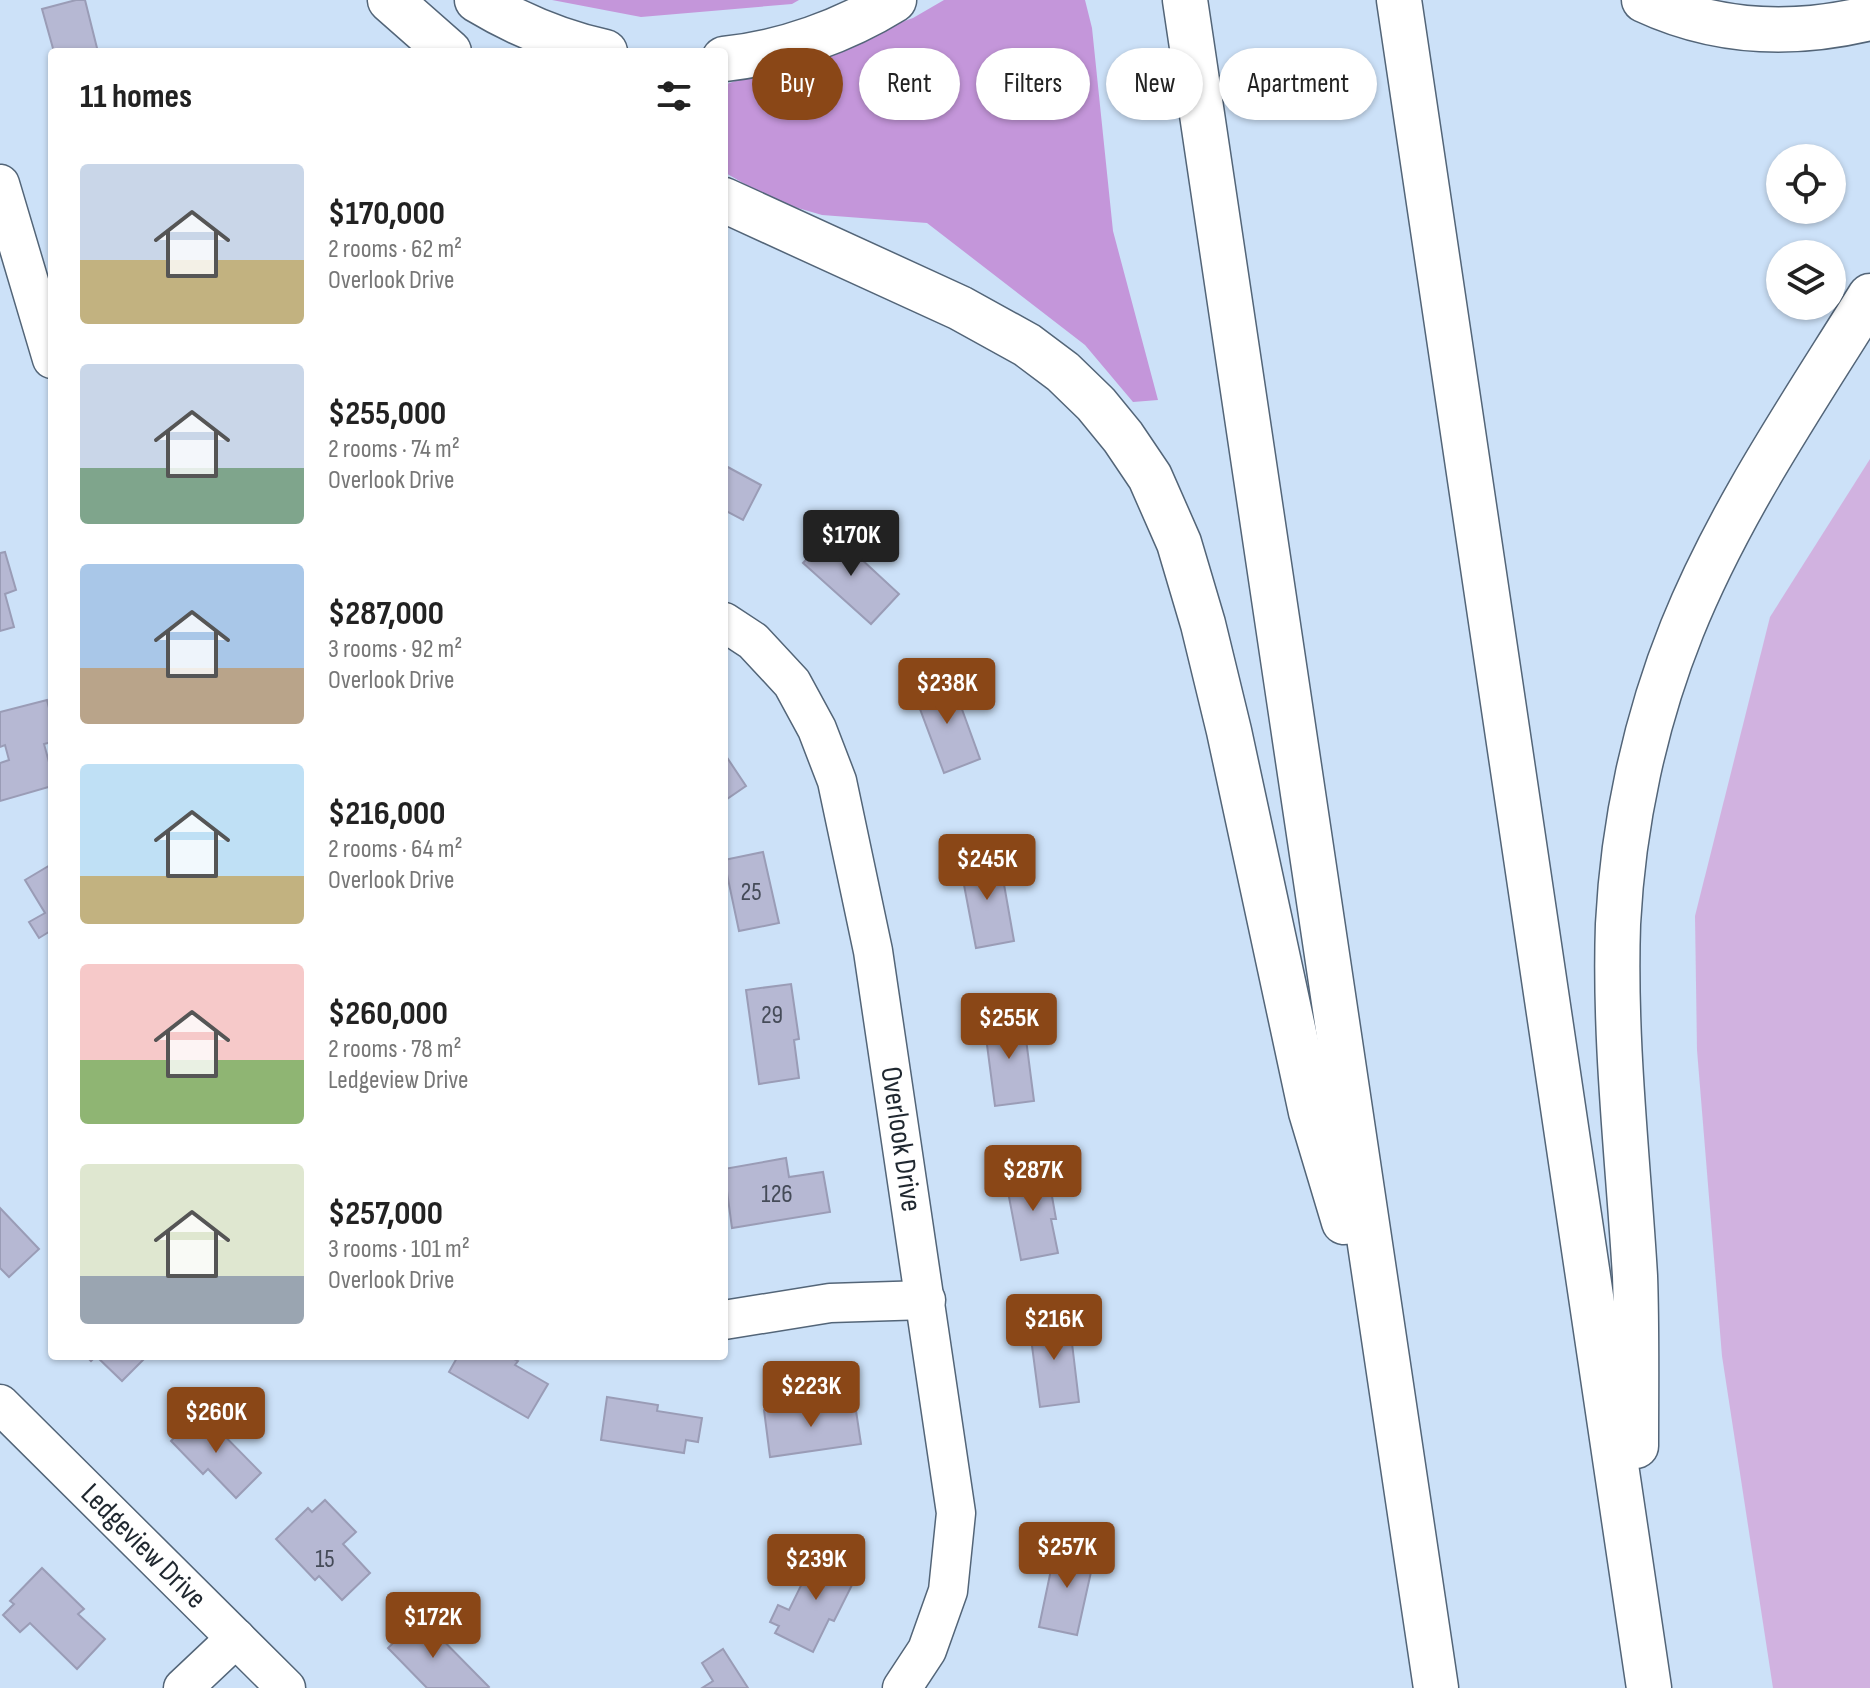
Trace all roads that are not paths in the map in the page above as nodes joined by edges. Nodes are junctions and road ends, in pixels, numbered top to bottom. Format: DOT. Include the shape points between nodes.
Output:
graph roads {
  1 [pos="390,0"];
  2 [pos="477,0"];
  3 [pos="894,0"];
  4 [pos="1185,0"];
  5 [pos="1399,0"];
  6 [pos="1644,0"];
  7 [pos="1870,18"];
  8 [pos="444,48"];
  9 [pos="588,48"];
  10 [pos="728,58"];
  11 [pos="0,184"];
  12 [pos="728,202"];
  13 [pos="1870,296"];
  14 [pos="48,346"];
  15 [pos="728,625"];
  16 [pos="926,1300"];
  17 [pos="728,1319"];
  18 [pos="1389,1371"];
  19 [pos="0,1404"];
  20 [pos="1638,1612"];
  21 [pos="236,1638"];
  22 [pos="183,1688"];
  23 [pos="286,1688"];
  24 [pos="902,1688"];
  25 [pos="1436,1688"];
  26 [pos="1649,1688"];
  1 -- 8 [label="highway"];
  2 -- 9 [label="highway" via="529,27"];
  3 -- 10 [label="highway" via="823,34"];
  4 -- 18 [label="highway"];
  5 -- 20 [label="highway"];
  6 -- 7 [label="highway" via="1702,22 1753,30 1801,31"];
  11 -- 14 [label="street"];
  12 -- 18 [label="highway" via="960,308 1027,345 1096,404 1150,477 1195,595 1311,1112"];
  13 -- 20 [label="highway" via="1711,565 1665,679 1633,801 1620,894 1618,985 1635,1276"];
  15 -- 16 [label="street, Overlook Drive" via="753,641 792,683 837,781 873,951"];
  16 -- 17 [label="street" via="830,1303"];
  16 -- 24 [label="street, Overlook Drive" via="956,1513 948,1591 927,1650"];
  18 -- 25 [label="highway"];
  19 -- 21 [label="street, Ledgeview Drive"];
  20 -- 26 [label="highway"];
  21 -- 22 [label="street"];
  21 -- 23 [label="street, Ledgeview Drive"];
}
